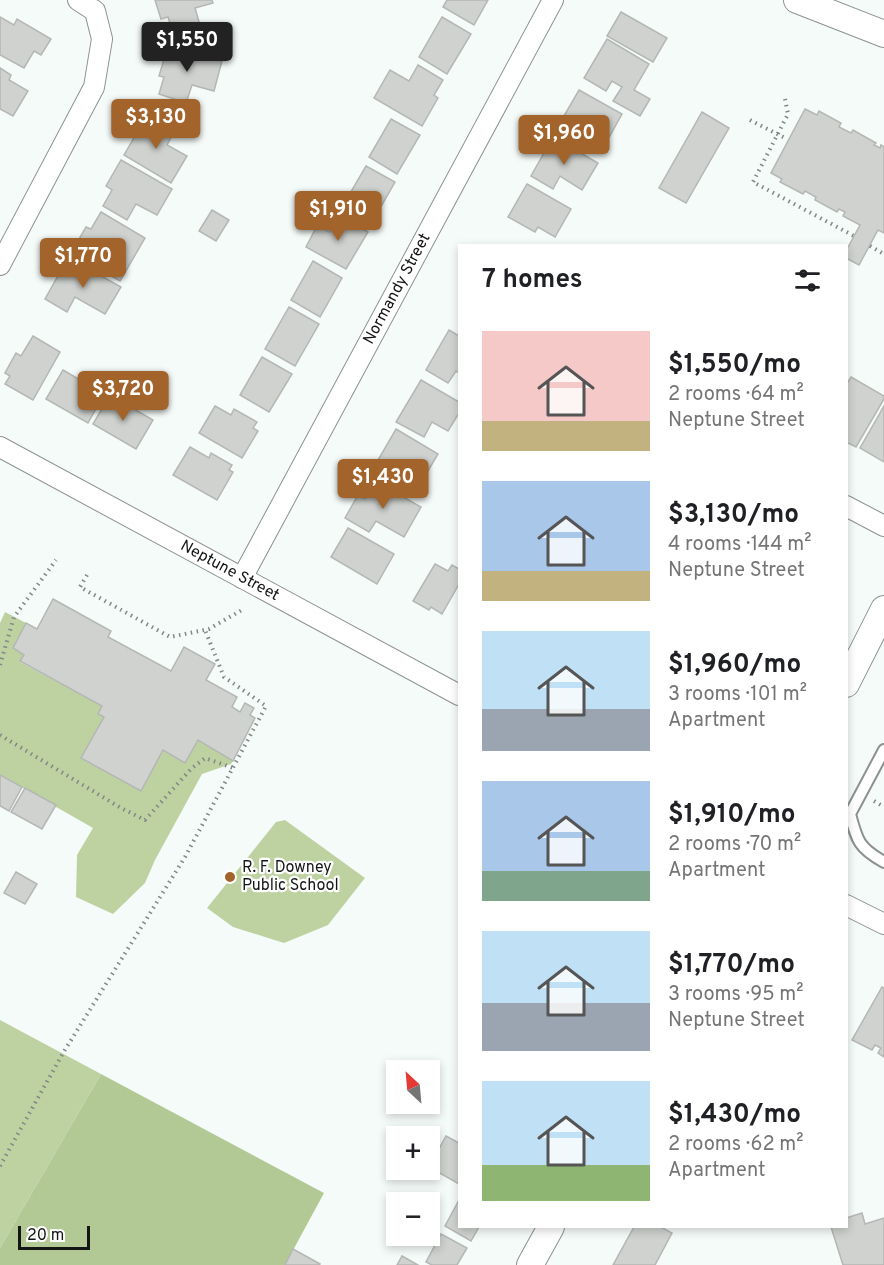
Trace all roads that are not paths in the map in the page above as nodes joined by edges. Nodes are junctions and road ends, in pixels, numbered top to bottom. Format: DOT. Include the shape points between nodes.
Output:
graph roads {
  1 [pos="78,0"];
  2 [pos="554,0"];
  3 [pos="797,0"];
  4 [pos="884,34"];
  5 [pos="0,265"];
  6 [pos="0,447"];
  7 [pos="848,507"];
  8 [pos="884,526"];
  9 [pos="242,578"];
  10 [pos="884,609"];
  11 [pos="848,680"];
  12 [pos="458,694"];
  13 [pos="884,750"];
  14 [pos="884,862"];
  15 [pos="848,906"];
  16 [pos="884,924"];
  17 [pos="550,1228"];
  18 [pos="530,1265"];
  1 -- 5 [label="street" via="95,11 102,39 94,87"];
  2 -- 9 [label="street, Normandy Street"];
  3 -- 4 [label="street"];
  6 -- 9 [label="street, Neptune Street"];
  7 -- 8 [label="street"];
  9 -- 12 [label="street, Neptune Street"];
  10 -- 11 [label="street"];
  13 -- 14 [label="lane" via="850,814 855,836 866,852"];
  15 -- 16 [label="street"];
  17 -- 18 [label="street"];
}
